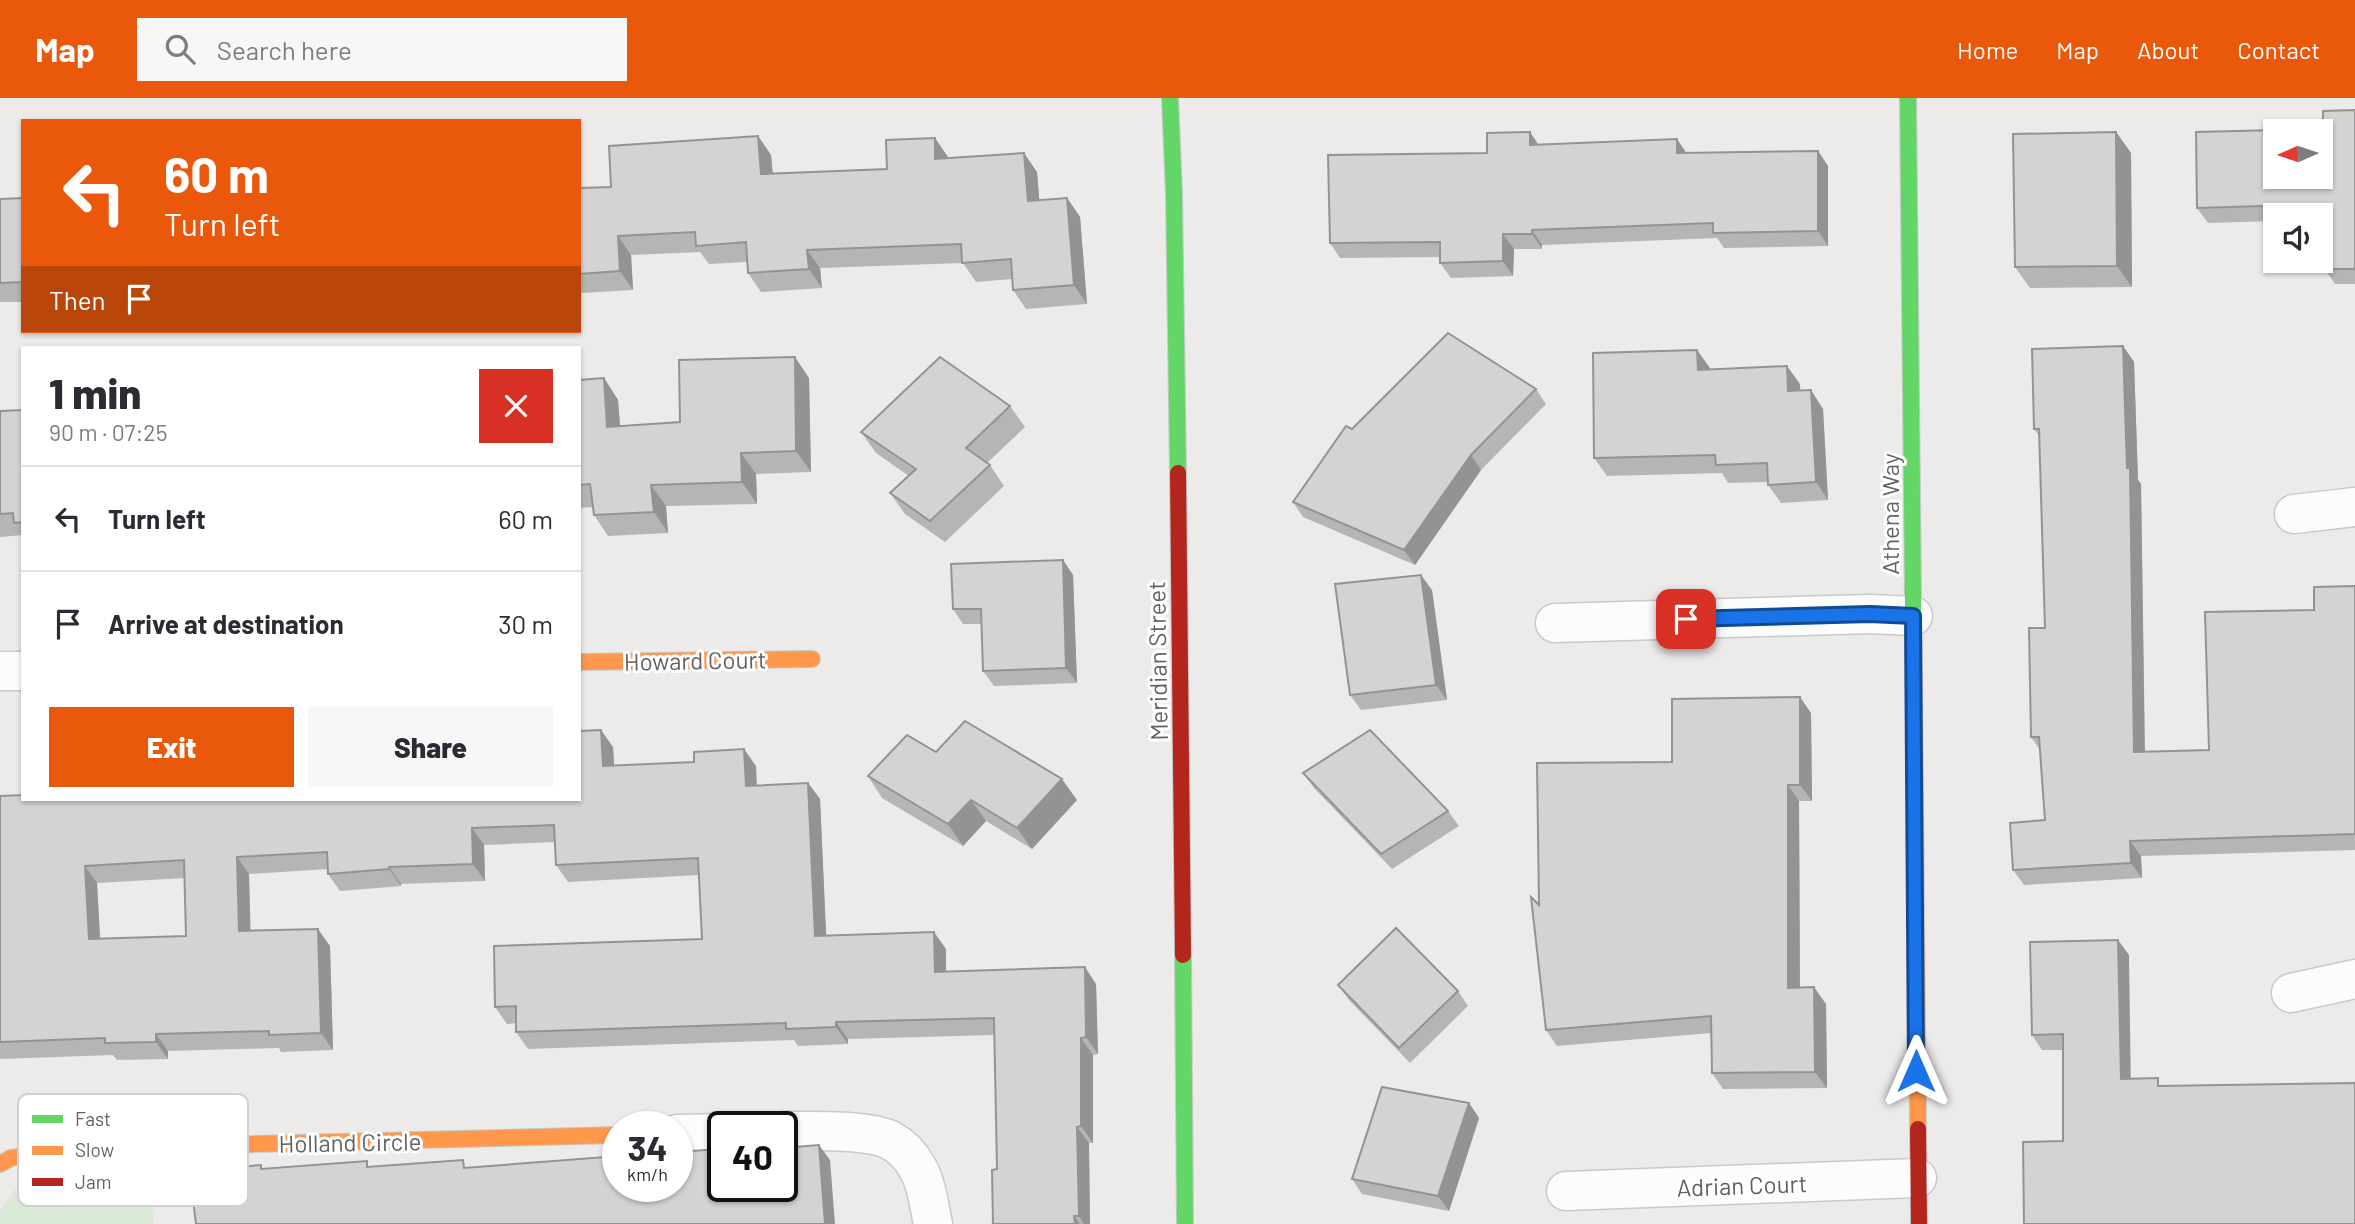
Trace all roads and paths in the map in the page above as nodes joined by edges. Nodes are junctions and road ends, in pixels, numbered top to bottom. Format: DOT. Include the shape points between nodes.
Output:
graph roads {
  1 [pos="1170,98"];
  2 [pos="1908,98"];
  3 [pos="2355,507"];
  4 [pos="2294,514"];
  5 [pos="1913,616"];
  6 [pos="1555,623"];
  7 [pos="812,659"];
  8 [pos="581,662"];
  9 [pos="0,671"];
  10 [pos="21,671"];
  11 [pos="2355,979"];
  12 [pos="2291,993"];
  13 [pos="798,1132"];
  14 [pos="602,1135"];
  15 [pos="248,1144"];
  16 [pos="18,1157"];
  17 [pos="0,1164"];
  18 [pos="1917,1178"];
  19 [pos="1566,1191"];
  20 [pos="933,1224"];
  21 [pos="1185,1224"];
  22 [pos="1919,1224"];
  1 -- 21 [label="street, Meridian Street"];
  2 -- 5 [label="street, Athena Way"];
  3 -- 4 [label="street"];
  5 -- 6 [label="street"];
  5 -- 18 [label="street, Athena Way"];
  7 -- 8 [label="street, Howard Court"];
  9 -- 10 [label="street"];
  11 -- 12 [label="street"];
  13 -- 20 [label="street" via="872,1134 891,1141 908,1153 917,1167 926,1185"];
  14 -- 15 [label="street, Holland Circle"];
  16 -- 17 [label="street, Holland Circle"];
  18 -- 19 [label="street, Adrian Court"];
  18 -- 22 [label="street, Athena Way"];
}
